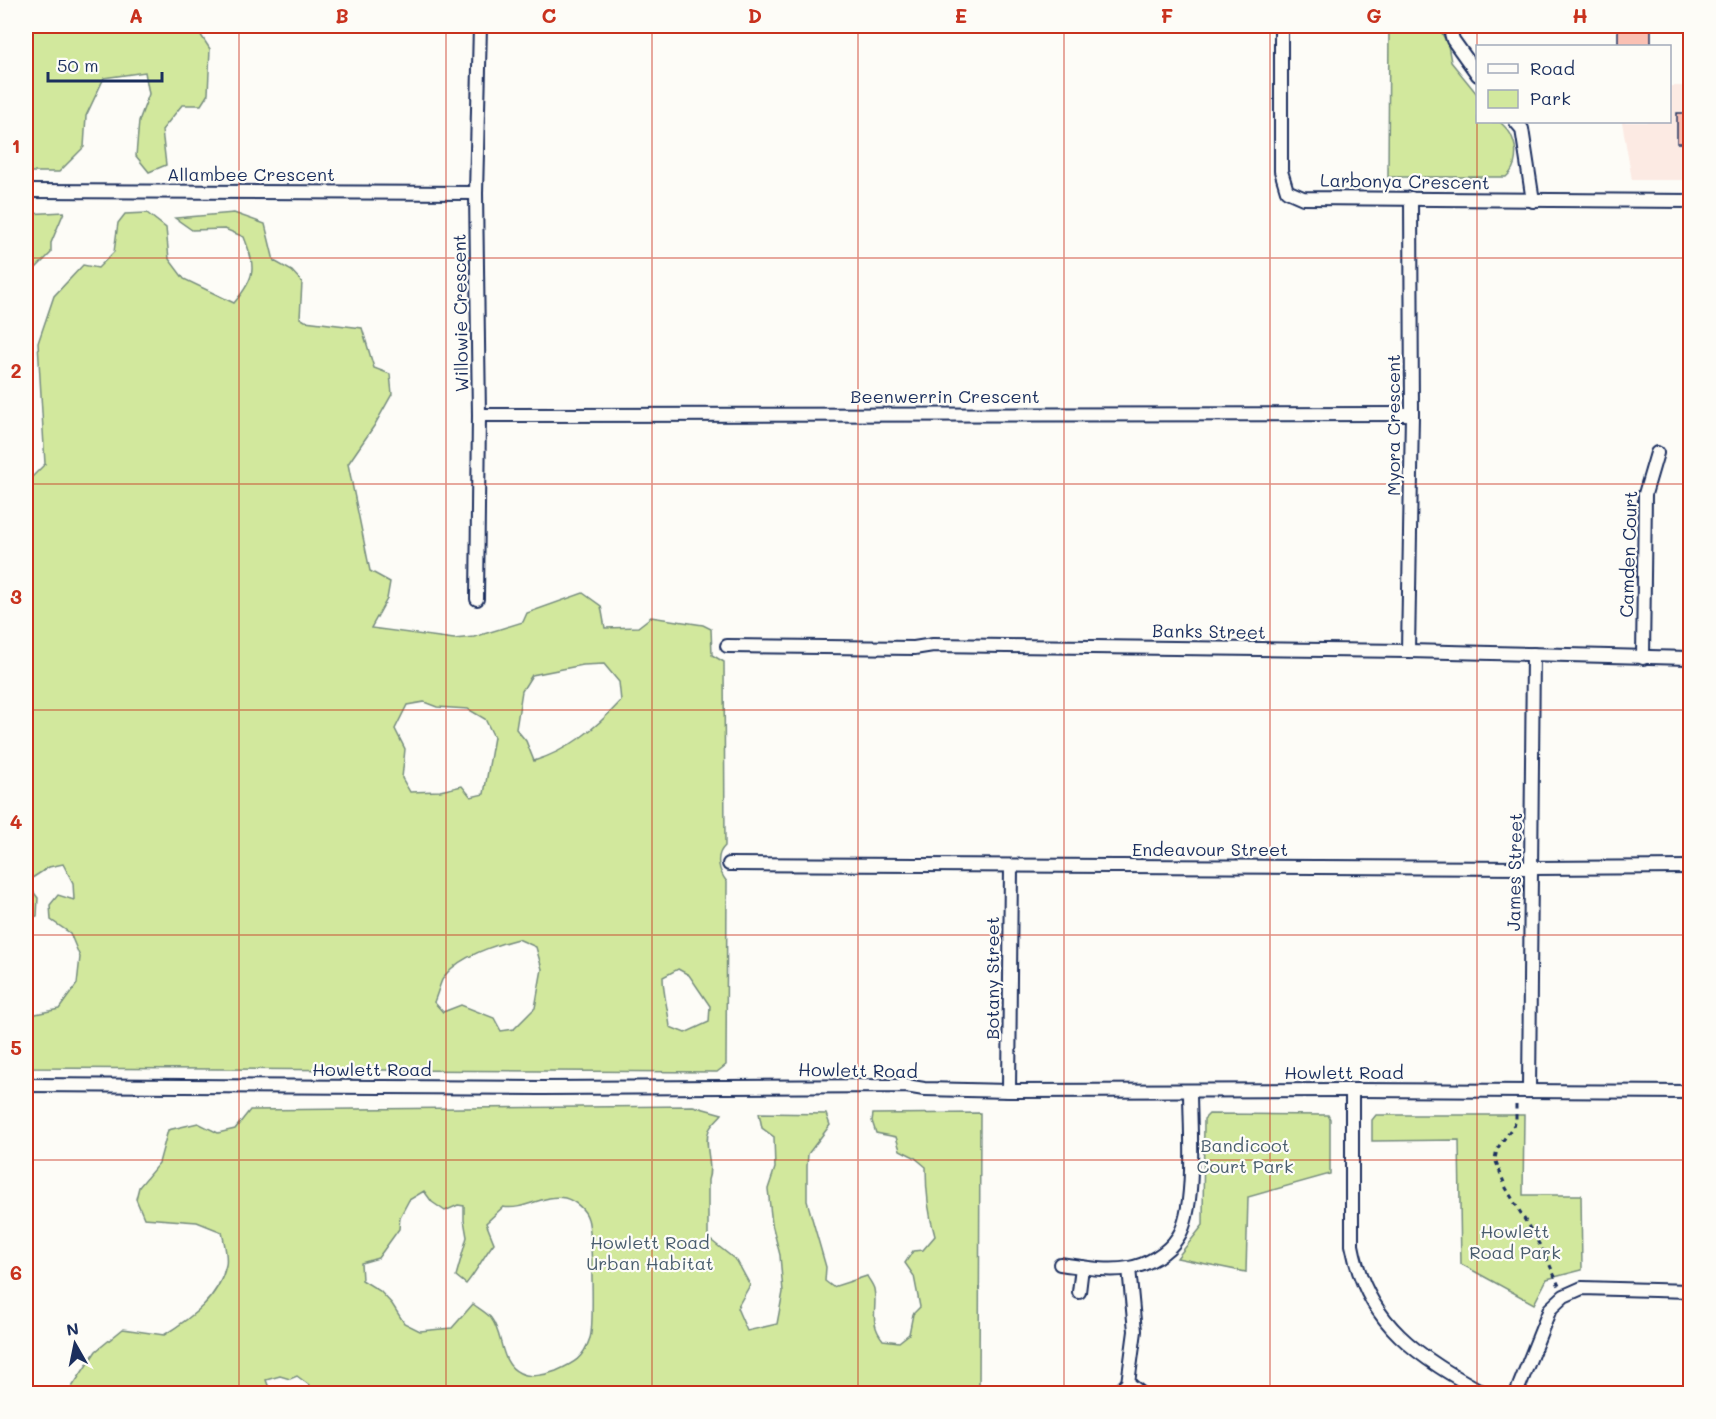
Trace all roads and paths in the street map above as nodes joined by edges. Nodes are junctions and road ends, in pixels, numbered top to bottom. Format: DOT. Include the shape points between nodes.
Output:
graph roads {
  1 [pos="480,26"];
  2 [pos="1281,26"];
  3 [pos="1449,26"];
  4 [pos="1476,72"];
  5 [pos="1517,123"];
  6 [pos="26,191"];
  7 [pos="476,193"];
  8 [pos="1411,198"];
  9 [pos="1533,201"];
  10 [pos="1690,201"];
  11 [pos="1412,414"];
  12 [pos="479,415"];
  13 [pos="1657,453"];
  14 [pos="477,599"];
  15 [pos="727,646"];
  16 [pos="1408,651"];
  17 [pos="1533,654"];
  18 [pos="1643,658"];
  19 [pos="1690,658"];
  20 [pos="729,864"];
  21 [pos="1011,866"];
  22 [pos="1690,867"];
  23 [pos="1532,868"];
  24 [pos="26,1086"];
  25 [pos="1352,1090"];
  26 [pos="1523,1090"];
  27 [pos="1009,1091"];
  28 [pos="1190,1091"];
  29 [pos="1690,1092"];
  30 [pos="1060,1264"];
  31 [pos="1082,1267"];
  32 [pos="1130,1268"];
  33 [pos="1690,1291"];
  34 [pos="1079,1292"];
  35 [pos="1564,1296"];
  36 [pos="1128,1383"];
  37 [pos="1116,1394"];
  38 [pos="1142,1394"];
  39 [pos="1486,1394"];
  40 [pos="1516,1394"];
  1 -- 7 [label="street, Willowie Crescent"];
  2 -- 8 [label="street, Larbonya Crescent" via="1281,171 1287,191 1303,198"];
  3 -- 4 [label="street" via="1453,40"];
  5 -- 9 [label="street" via="1522,129"];
  6 -- 7 [label="street, Allambee Crescent"];
  7 -- 12 [label="street, Willowie Crescent"];
  8 -- 9 [label="street, Larbonya Crescent"];
  8 -- 11 [label="street, Myora Crescent"];
  9 -- 10 [label="street, Larbonya Crescent"];
  11 -- 12 [label="street, Beenwerrin Crescent"];
  11 -- 16 [label="street, Myora Crescent"];
  12 -- 14 [label="street, Willowie Crescent"];
  13 -- 18 [label="street, Camden Court" via="1645,494"];
  15 -- 16 [label="street, Banks Street"];
  16 -- 17 [label="street, Banks Street"];
  17 -- 18 [label="street, Banks Street"];
  17 -- 23 [label="street, James Street"];
  18 -- 19 [label="street, Banks Street"];
  20 -- 21 [label="street, Endeavour Street"];
  21 -- 23 [label="street, Endeavour Street"];
  21 -- 27 [label="street, Botany Street"];
  22 -- 23 [label="street, Endeavour Street"];
  23 -- 26 [label="street, James Street"];
  24 -- 27 [label="street, Howlett Road" via="906,1086"];
  25 -- 26 [label="street, Howlett Road"];
  25 -- 28 [label="street, Howlett Road"];
  25 -- 39 [label="street" via="1352,1245 1362,1283 1377,1311 1407,1344 1442,1370"];
  26 -- 29 [label="street, Howlett Road"];
  26 -- 35 [label="path" via="1516,1122 1497,1149 1495,1159 1506,1188 1545,1254"];
  27 -- 28 [label="street, Howlett Road"];
  28 -- 32 [label="street" via="1189,1210 1179,1237 1159,1257"];
  30 -- 31 [label="street"];
  31 -- 32 [label="street"];
  31 -- 34 [label="street"];
  32 -- 36 [label="street" via="1135,1330"];
  33 -- 35 [label="street" via="1582,1288"];
  35 -- 40 [label="street" via="1550,1309"];
  36 -- 37 [label="street"];
  36 -- 38 [label="street"];
}
